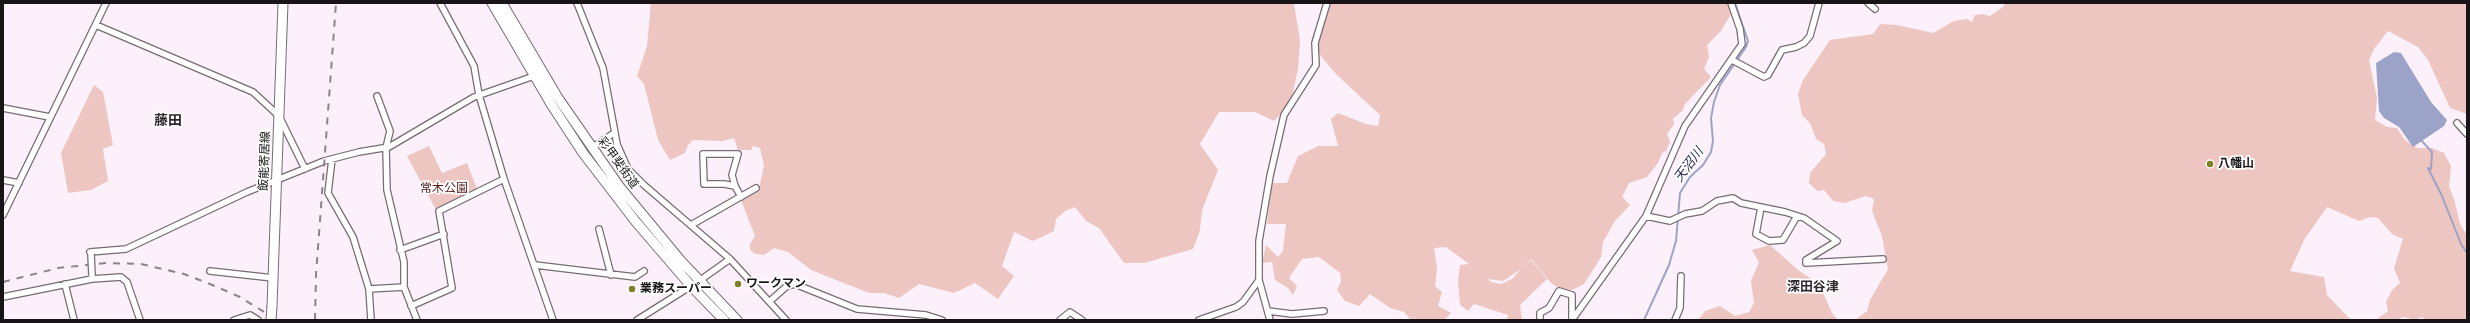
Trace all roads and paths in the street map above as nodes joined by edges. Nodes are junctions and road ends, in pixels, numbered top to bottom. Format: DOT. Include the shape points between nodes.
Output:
graph roads {
  1 [pos="106,3"];
  2 [pos="283,3"];
  3 [pos="440,3"];
  4 [pos="492,3"];
  5 [pos="502,3"];
  6 [pos="577,3"];
  7 [pos="1327,3"];
  8 [pos="1819,3"];
  9 [pos="1868,3"];
  10 [pos="1732,4"];
  11 [pos="1875,9"];
  12 [pos="96,25"];
  13 [pos="1732,60"];
  14 [pos="534,76"];
  15 [pos="479,95"];
  16 [pos="377,96"];
  17 [pos="3,108"];
  18 [pos="279,116"];
  19 [pos="50,117"];
  20 [pos="2457,123"];
  21 [pos="614,133"];
  22 [pos="2467,134"];
  23 [pos="386,148"];
  24 [pos="591,148"];
  25 [pos="332,159"];
  26 [pos="305,169"];
  27 [pos="504,179"];
  28 [pos="3,180"];
  29 [pos="276,181"];
  30 [pos="19,183"];
  31 [pos="735,186"];
  32 [pos="756,188"];
  33 [pos="741,196"];
  34 [pos="1761,207"];
  35 [pos="3,215"];
  36 [pos="1646,216"];
  37 [pos="1798,216"];
  38 [pos="691,225"];
  39 [pos="599,228"];
  40 [pos="444,234"];
  41 [pos="400,250"];
  42 [pos="730,259"];
  43 [pos="1883,259"];
  44 [pos="535,265"];
  45 [pos="210,271"];
  46 [pos="644,271"];
  47 [pos="611,275"];
  48 [pos="1682,276"];
  49 [pos="92,277"];
  50 [pos="273,278"];
  51 [pos="1259,280"];
  52 [pos="699,281"];
  53 [pos="65,284"];
  54 [pos="691,286"];
  55 [pos="404,287"];
  56 [pos="369,289"];
  57 [pos="3,297"];
  58 [pos="770,301"];
  59 [pos="411,306"];
  60 [pos="1268,311"];
  61 [pos="1324,311"];
  62 [pos="74,320"];
  63 [pos="140,320"];
  64 [pos="234,320"];
  65 [pos="258,320"];
  66 [pos="271,320"];
  67 [pos="371,320"];
  68 [pos="417,320"];
  69 [pos="552,320"];
  70 [pos="637,320"];
  71 [pos="724,320"];
  72 [pos="737,320"];
  73 [pos="786,320"];
  74 [pos="942,320"];
  75 [pos="1060,320"];
  76 [pos="1082,320"];
  77 [pos="1200,320"];
  78 [pos="1270,320"];
  79 [pos="1540,320"];
  80 [pos="1675,320"];
  1 -- 12 [label="street"];
  2 -- 18 [label="main road, 飯能寄居線"];
  3 -- 15 [label="street" via="474,66"];
  4 -- 14 [label="main road, 彩甲斐街道"];
  5 -- 24 [label="main road, 彩甲斐街道" via="542,72"];
  6 -- 21 [label="street" via="603,68"];
  7 -- 51 [label="street" via="1315,43 1316,64 1284,115 1259,241"];
  8 -- 13 [label="street" via="1810,36 1804,43 1782,50 1768,75 1764,77"];
  9 -- 11 [label="street"];
  10 -- 13 [label="street" via="1742,36 1742,44"];
  12 -- 18 [label="street" via="238,84 253,92"];
  12 -- 19 [label="street"];
  13 -- 36 [label="street" via="1685,126"];
  14 -- 15 [label="street"];
  14 -- 54 [label="main road, 彩甲斐街道" via="604,181"];
  15 -- 23 [label="street"];
  15 -- 27 [label="street"];
  16 -- 23 [label="street" via="390,131"];
  17 -- 19 [label="street"];
  18 -- 26 [label="street"];
  18 -- 29 [label="main road, 飯能寄居線"];
  19 -- 30 [label="street"];
  20 -- 22 [label="street"];
  21 -- 24 [label="street"];
  21 -- 38 [label="street" via="628,169"];
  23 -- 25 [label="street"];
  23 -- 41 [label="street" via="387,190"];
  24 -- 52 [label="main road, 彩甲斐街道" via="644,218"];
  25 -- 26 [label="street"];
  25 -- 56 [label="street" via="328,193 353,237"];
  26 -- 29 [label="street"];
  27 -- 40 [label="street" via="439,211 438,216"];
  27 -- 44 [label="street"];
  28 -- 30 [label="street"];
  29 -- 49 [label="street, bridge" via="126,249 90,252"];
  29 -- 50 [label="main road, 飯能寄居線"];
  30 -- 35 [label="street"];
  31 -- 31 [label="street" via="704,184 703,154 738,154 733,169"];
  31 -- 33 [label="street"];
  32 -- 33 [label="street"];
  33 -- 38 [label="street"];
  34 -- 36 [label="street" via="1741,204 1733,198 1717,200 1702,211 1685,214 1670,221"];
  34 -- 37 [label="street"];
  34 -- 37 [label="street" via="1756,234 1769,241 1783,240"];
  36 -- 79 [label="street" via="1572,320 1572,295 1559,291 1548,308 1540,312"];
  37 -- 43 [label="street" via="1837,241 1806,260 1806,263"];
  38 -- 42 [label="street"];
  39 -- 47 [label="street"];
  40 -- 41 [label="street"];
  40 -- 59 [label="street" via="452,288"];
  41 -- 55 [label="street" via="404,262"];
  42 -- 52 [label="street"];
  42 -- 58 [label="street"];
  44 -- 47 [label="street"];
  44 -- 69 [label="street"];
  45 -- 50 [label="street"];
  46 -- 47 [label="street" via="635,277"];
  48 -- 80 [label="street" via="1680,308"];
  49 -- 53 [label="street"];
  49 -- 63 [label="street" via="121,277 127,282"];
  50 -- 66 [label="main road, 飯能寄居線, bridge"];
  51 -- 60 [label="street"];
  51 -- 77 [label="street" via="1243,302 1236,307"];
  52 -- 54 [label="street"];
  52 -- 72 [label="main road, 彩甲斐街道"];
  53 -- 57 [label="street"];
  53 -- 62 [label="street"];
  54 -- 70 [label="street"];
  54 -- 71 [label="main road, 彩甲斐街道"];
  55 -- 56 [label="street"];
  55 -- 59 [label="street"];
  56 -- 67 [label="street"];
  58 -- 73 [label="street"];
  58 -- 74 [label="street" via="787,286 795,284 856,309 926,315"];
  59 -- 68 [label="street"];
  60 -- 61 [label="street" via="1292,314"];
  60 -- 78 [label="street"];
  64 -- 65 [label="street" via="250,316"];
  75 -- 76 [label="street" via="1070,312"];
}
